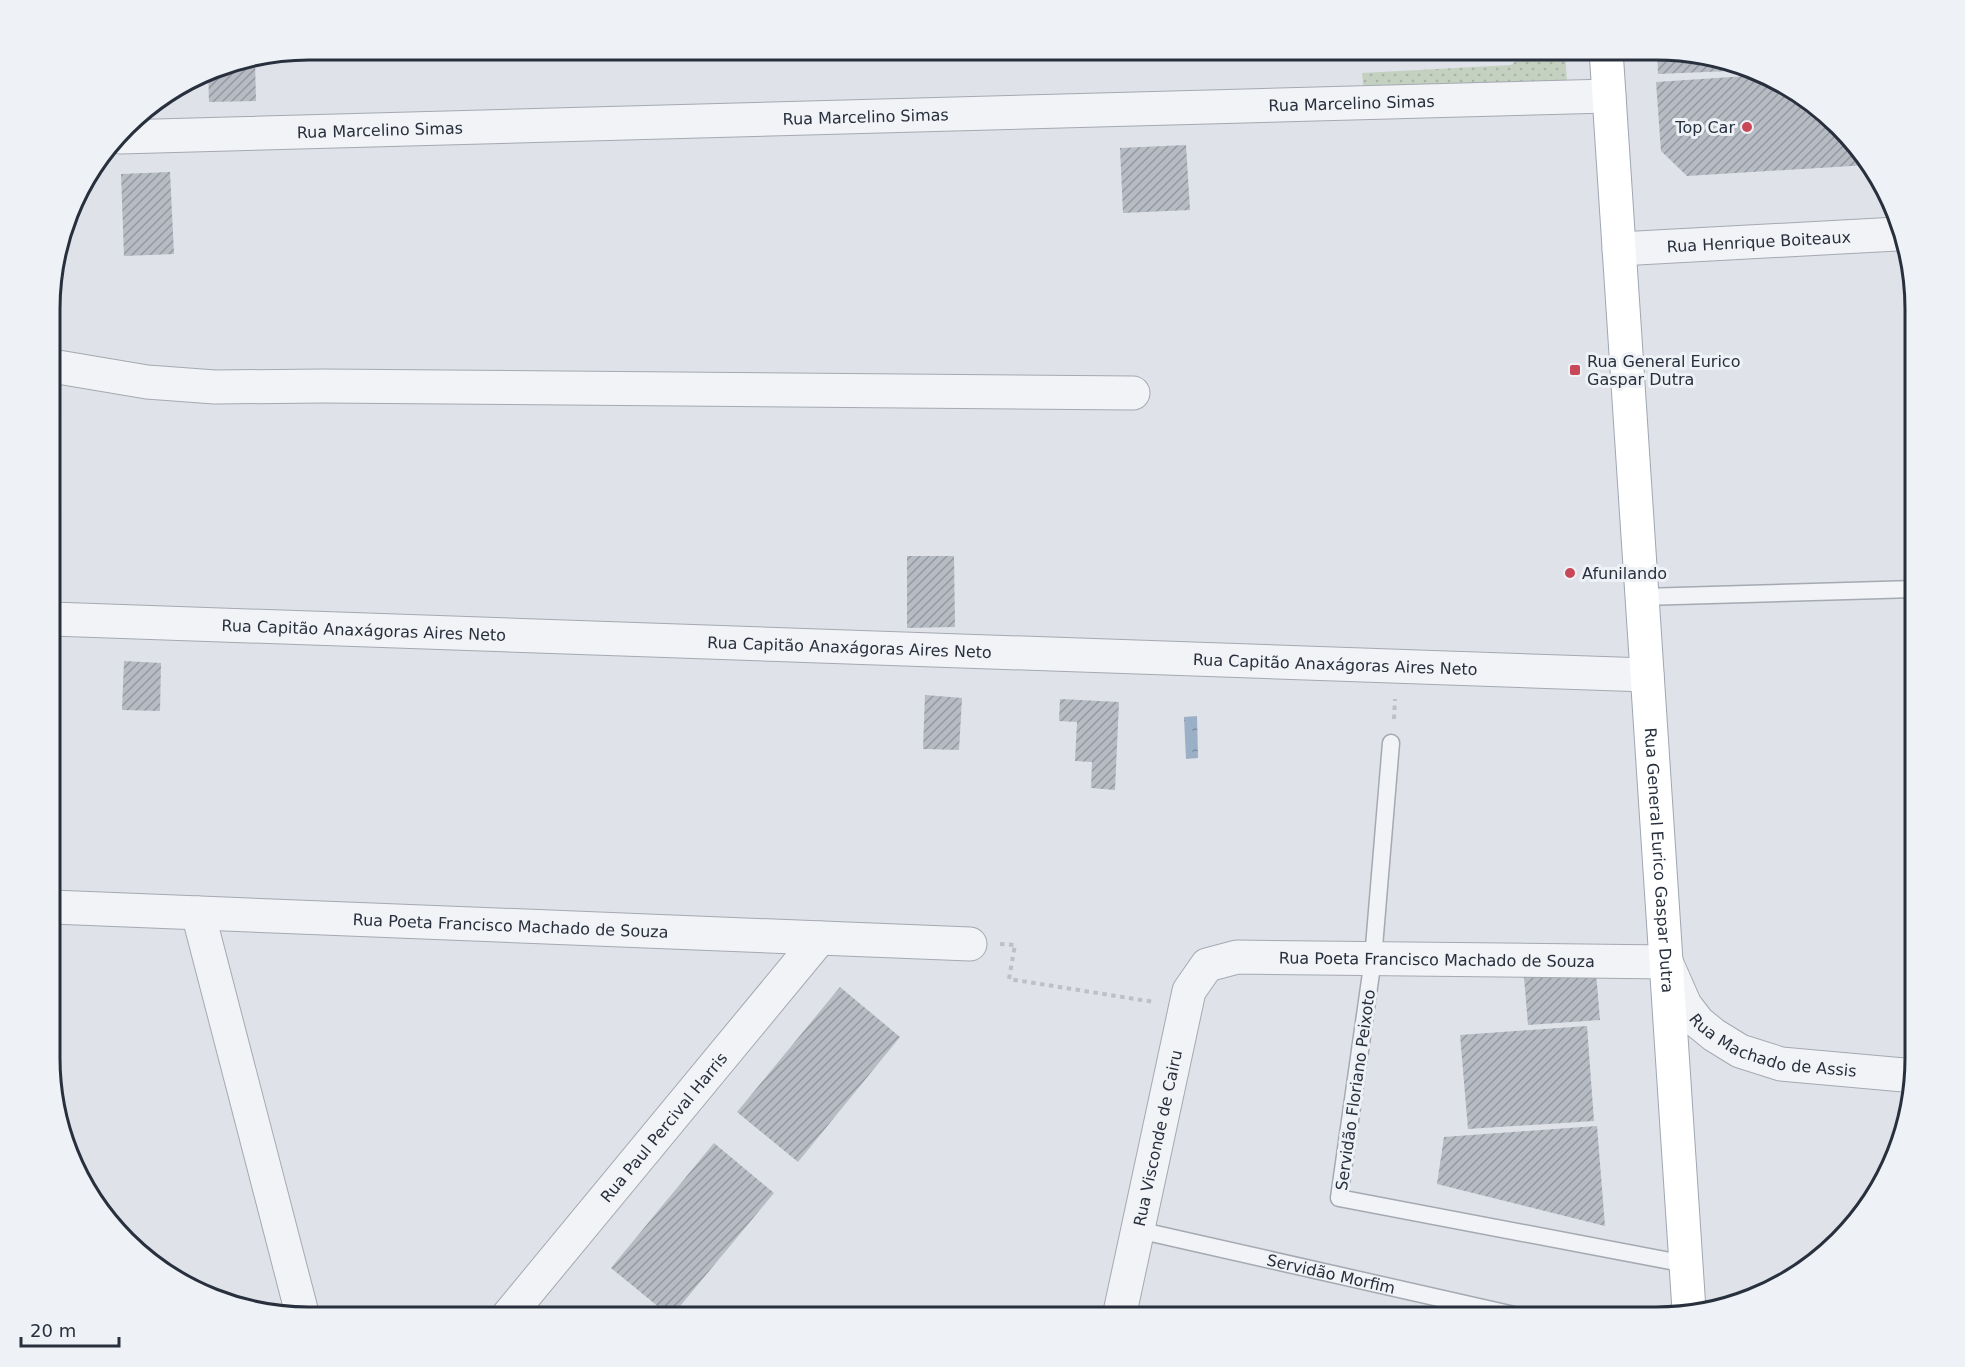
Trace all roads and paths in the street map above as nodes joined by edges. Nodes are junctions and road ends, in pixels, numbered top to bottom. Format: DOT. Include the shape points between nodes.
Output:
graph roads {
  1 [pos="1607,60"];
  2 [pos="1609,96"];
  3 [pos="130,137"];
  4 [pos="1894,234"];
  5 [pos="1619,249"];
  6 [pos="60,367"];
  7 [pos="1133,393"];
  8 [pos="1905,590"];
  9 [pos="1642,597"];
  10 [pos="60,619"];
  11 [pos="1398,667"];
  12 [pos="1647,675"];
  13 [pos="1391,743"];
  14 [pos="60,907"];
  15 [pos="198,913"];
  16 [pos="820,938"];
  17 [pos="970,944"];
  18 [pos="1373,959"];
  19 [pos="1666,962"];
  20 [pos="1207,964"];
  21 [pos="1161,1004"];
  22 [pos="1904,1075"];
  23 [pos="1138,1230"];
  24 [pos="1686,1264"];
  25 [pos="1689,1305"];
  26 [pos="300,1306"];
  27 [pos="515,1307"];
  28 [pos="1121,1307"];
  29 [pos="1479,1307"];
  1 -- 2 [label="main road, Rua General Eurico Gaspar Dutra"];
  2 -- 3 [label="street, Rua Marcelino Simas"];
  2 -- 5 [label="main road, Rua General Eurico Gaspar Dutra"];
  4 -- 5 [label="street, Rua Henrique Boiteaux"];
  5 -- 9 [label="main road, Rua General Eurico Gaspar Dutra"];
  6 -- 7 [label="street" via="147,382 215,387"];
  8 -- 9 [label="lane"];
  9 -- 12 [label="main road, Rua General Eurico Gaspar Dutra"];
  10 -- 11 [label="street, Rua Capitão Anaxágoras Aires Neto"];
  11 -- 12 [label="street, Rua Capitão Anaxágoras Aires Neto"];
  11 -- 13 [label="path"];
  12 -- 19 [label="main road, Rua General Eurico Gaspar Dutra"];
  13 -- 18 [label="lane, Servidão Floriano Peixoto"];
  14 -- 15 [label="street, Rua Poeta Francisco Machado de Souza"];
  15 -- 16 [label="street, Rua Poeta Francisco Machado de Souza"];
  15 -- 26 [label="street"];
  16 -- 17 [label="street, Rua Poeta Francisco Machado de Souza"];
  16 -- 27 [label="street, Rua Paul Percival Harris"];
  17 -- 21 [label="path" via="1015,945 1009,979"];
  18 -- 19 [label="street, Rua Poeta Francisco Machado de Souza"];
  18 -- 20 [label="street, Rua Poeta Francisco Machado de Souza" via="1237,957"];
  18 -- 24 [label="lane, Servidão Floriano Peixoto" via="1339,1198"];
  19 -- 22 [label="street, Rua Machado de Assis" via="1684,1005 1698,1022 1740,1051 1781,1064"];
  19 -- 24 [label="main road, Rua General Eurico Gaspar Dutra"];
  20 -- 23 [label="street, Rua Visconde de Cairu" via="1189,991"];
  23 -- 28 [label="street, Rua Visconde de Cairu"];
  23 -- 29 [label="lane, Servidão Morfim"];
  24 -- 25 [label="main road, Rua General Eurico Gaspar Dutra"];
}
